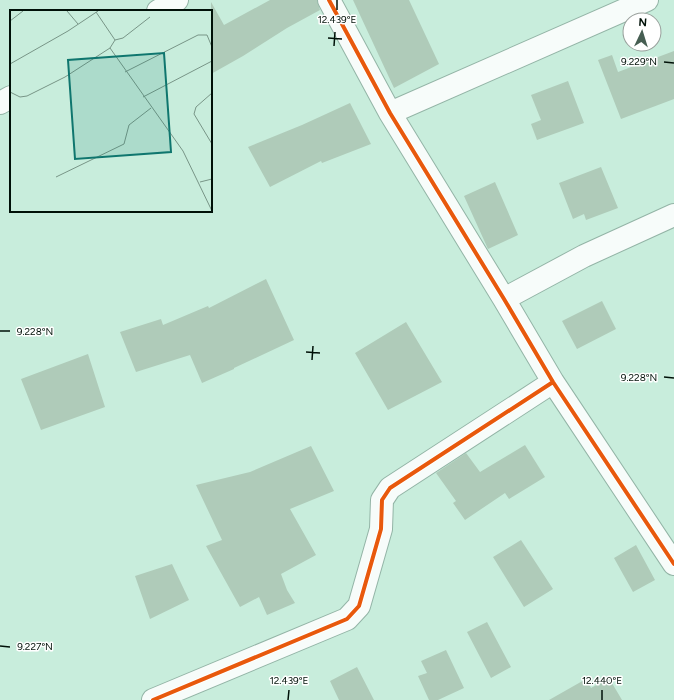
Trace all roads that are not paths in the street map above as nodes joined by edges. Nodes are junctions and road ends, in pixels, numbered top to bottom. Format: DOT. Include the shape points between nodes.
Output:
graph roads {
  1 [pos="177,0"];
  2 [pos="329,0"];
  3 [pos="647,0"];
  4 [pos="160,10"];
  5 [pos="10,98"];
  6 [pos="0,103"];
  7 [pos="390,113"];
  8 [pos="674,214"];
  9 [pos="504,299"];
  10 [pos="553,382"];
  11 [pos="674,564"];
  12 [pos="153,700"];
  1 -- 4 [label="street"];
  2 -- 7 [label="street"];
  3 -- 7 [label="street"];
  5 -- 6 [label="street"];
  7 -- 9 [label="street"];
  8 -- 9 [label="street" via="584,256"];
  9 -- 10 [label="street"];
  10 -- 11 [label="street"];
  10 -- 12 [label="street" via="390,488 382,500 381,530 358,606 347,619"];
}
